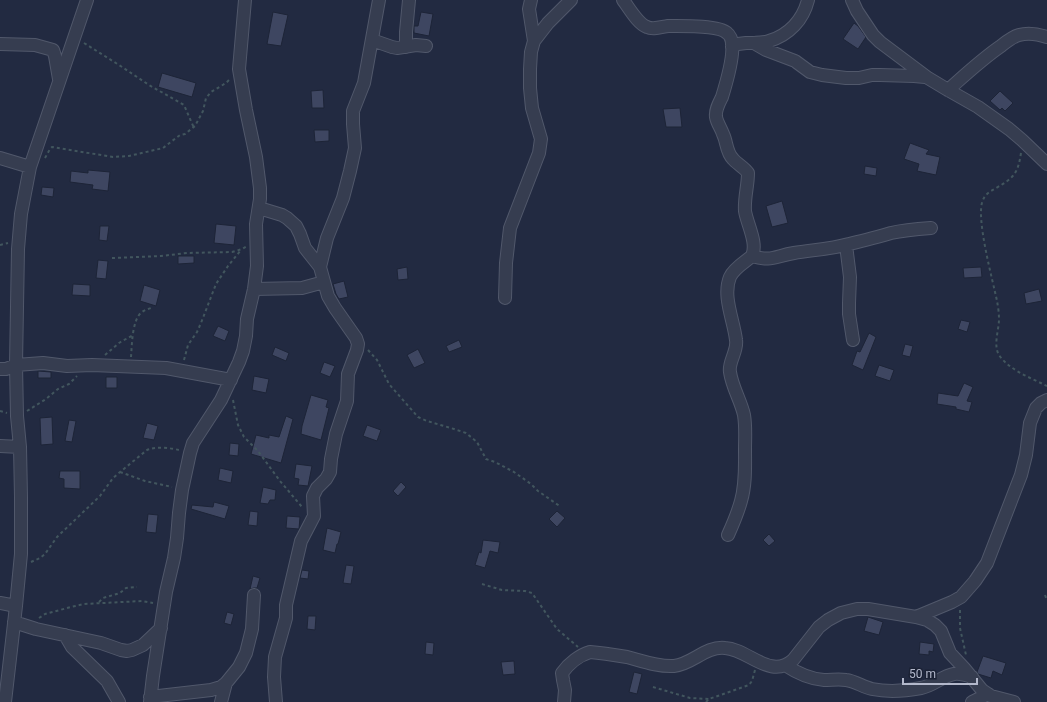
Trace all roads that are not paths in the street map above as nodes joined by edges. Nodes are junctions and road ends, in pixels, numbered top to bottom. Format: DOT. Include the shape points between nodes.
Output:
graph roads {
  1 [pos="87,0"];
  2 [pos="245,0"];
  3 [pos="379,0"];
  4 [pos="409,0"];
  5 [pos="531,0"];
  6 [pos="571,0"];
  7 [pos="623,0"];
  8 [pos="808,0"];
  9 [pos="852,0"];
  10 [pos="1047,37"];
  11 [pos="372,40"];
  12 [pos="534,42"];
  13 [pos="754,43"];
  14 [pos="0,44"];
  15 [pos="426,46"];
  16 [pos="406,47"];
  17 [pos="732,47"];
  18 [pos="928,78"];
  19 [pos="59,82"];
  20 [pos="948,90"];
  21 [pos="0,158"];
  22 [pos="1047,164"];
  23 [pos="30,167"];
  24 [pos="259,208"];
  25 [pos="930,228"];
  26 [pos="846,245"];
  27 [pos="752,256"];
  28 [pos="320,267"];
  29 [pos="324,282"];
  30 [pos="254,289"];
  31 [pos="505,298"];
  32 [pos="853,340"];
  33 [pos="16,365"];
  34 [pos="0,369"];
  35 [pos="229,383"];
  36 [pos="1047,400"];
  37 [pos="0,446"];
  38 [pos="20,447"];
  39 [pos="728,535"];
  40 [pos="254,595"];
  41 [pos="0,603"];
  42 [pos="16,606"];
  43 [pos="916,617"];
  44 [pos="20,624"];
  45 [pos="161,628"];
  46 [pos="65,635"];
  47 [pos="784,666"];
  48 [pos="972,677"];
  49 [pos="226,683"];
  50 [pos="988,694"];
  51 [pos="150,699"];
  52 [pos="5,702"];
  53 [pos="119,702"];
  54 [pos="221,702"];
  55 [pos="276,702"];
  56 [pos="564,702"];
  57 [pos="972,702"];
  58 [pos="1014,702"];
  1 -- 19 [label="street"];
  2 -- 24 [label="street" via="239,69 256,158 260,188"];
  3 -- 11 [label="street"];
  4 -- 16 [label="street"];
  5 -- 12 [label="street" via="529,8"];
  6 -- 12 [label="street" via="548,23"];
  7 -- 17 [label="street" via="646,27 719,28 727,32"];
  8 -- 13 [label="street" via="802,16 793,28 770,41"];
  9 -- 18 [label="street" via="876,39"];
  10 -- 20 [label="street" via="1034,34 1018,35 989,54"];
  11 -- 16 [label="street" via="392,48"];
  11 -- 28 [label="street" via="364,83 353,112 355,148 350,171"];
  12 -- 31 [label="street" via="530,88 532,108 541,139 539,153 510,228"];
  13 -- 17 [label="street"];
  13 -- 18 [label="street" via="800,63 810,72 822,75 846,78 872,75"];
  14 -- 19 [label="street" via="35,45 53,50"];
  15 -- 16 [label="street"];
  17 -- 27 [label="street" via="729,69 716,116 729,153 748,173 745,210 754,246"];
  18 -- 20 [label="street"];
  19 -- 23 [label="street"];
  20 -- 22 [label="street" via="978,107 1022,140"];
  21 -- 23 [label="street"];
  23 -- 33 [label="street" via="21,214 18,249"];
  24 -- 28 [label="street" via="282,215 292,222 306,250"];
  24 -- 30 [label="street" via="256,224 257,266"];
  25 -- 26 [label="street" via="892,233"];
  26 -- 27 [label="street" via="785,254 777,258 761,259"];
  26 -- 32 [label="street" via="850,277 849,314"];
  27 -- 39 [label="street" via="732,273 728,285 730,314 736,340 729,370 746,426 745,480 741,501"];
  28 -- 29 [label="street"];
  29 -- 30 [label="street" via="302,288"];
  29 -- 55 [label="street" via="330,300 356,338 358,348 348,374 347,401 336,434 329,475 313,496 314,512 301,541 286,605 286,618 275,657"];
  30 -- 35 [label="street" via="247,319 244,351"];
  33 -- 34 [label="street"];
  33 -- 35 [label="street" via="43,363 67,366 166,368"];
  33 -- 38 [label="street"];
  35 -- 45 [label="street" via="190,452"];
  36 -- 43 [label="street" via="1036,408 1030,422 1021,475 987,563 961,597"];
  37 -- 38 [label="street"];
  38 -- 42 [label="street" via="20,554"];
  40 -- 49 [label="street" via="252,629 246,653"];
  41 -- 42 [label="street"];
  42 -- 44 [label="street"];
  43 -- 47 [label="street" via="868,609 841,613 819,627 793,660"];
  43 -- 48 [label="street" via="935,625 941,631 950,653"];
  44 -- 46 [label="street"];
  44 -- 52 [label="street"];
  45 -- 46 [label="street" via="143,645 127,651"];
  45 -- 51 [label="street"];
  46 -- 53 [label="street" via="72,647 107,680"];
  47 -- 48 [label="street" via="816,679 845,680 871,689 884,690 927,687 954,674"];
  47 -- 56 [label="street" via="768,666 726,648 716,648 687,662 669,666 590,652 580,656 562,673"];
  48 -- 50 [label="street"];
  49 -- 51 [label="street" via="211,690"];
  49 -- 54 [label="street"];
  50 -- 57 [label="street"];
  50 -- 58 [label="street"];
}
